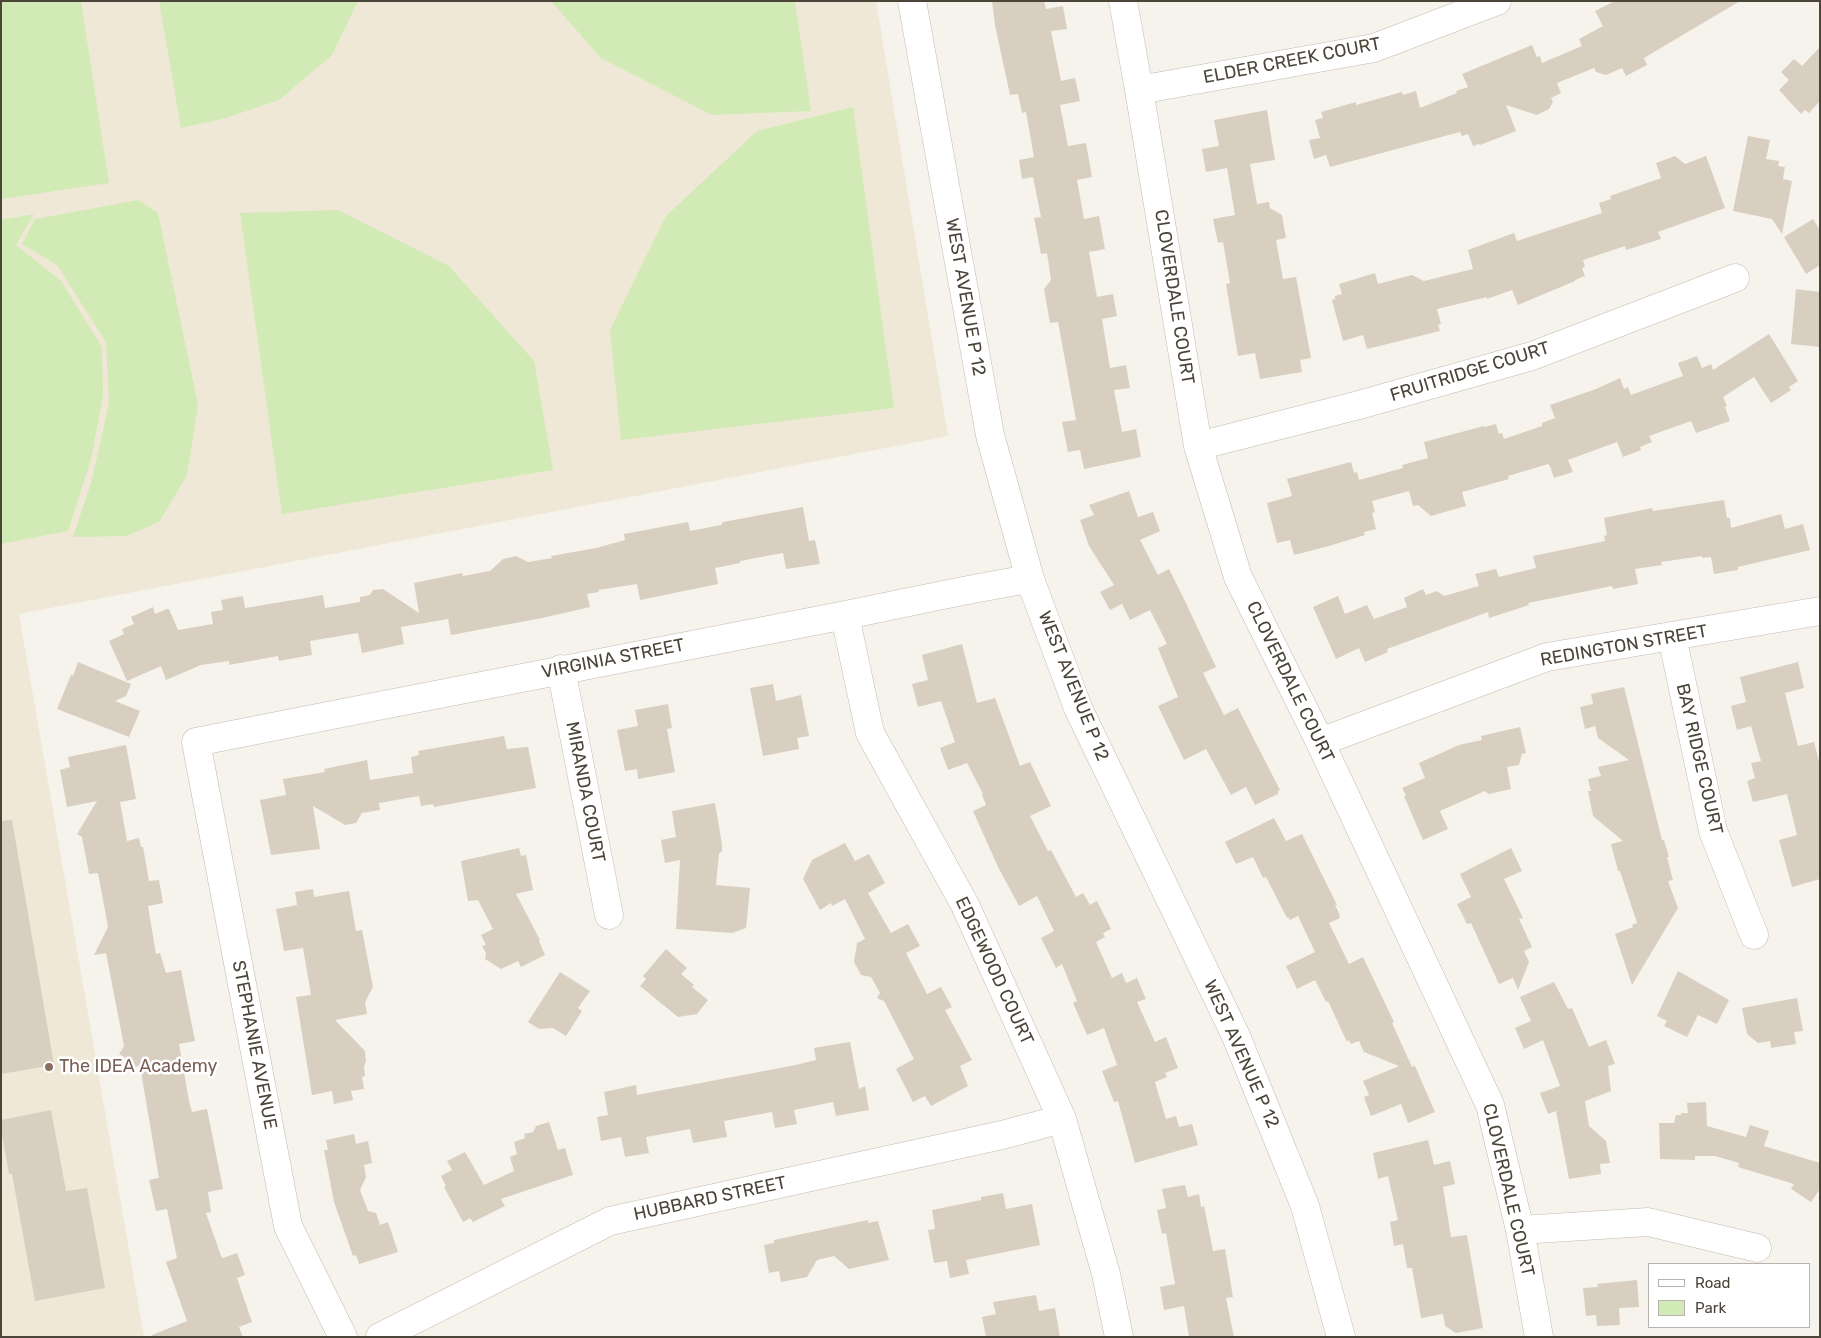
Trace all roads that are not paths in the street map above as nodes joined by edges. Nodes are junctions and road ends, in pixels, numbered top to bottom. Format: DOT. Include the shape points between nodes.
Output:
graph roads {
  1 [pos="912,1"];
  2 [pos="1122,1"];
  3 [pos="1497,1"];
  4 [pos="1139,90"];
  5 [pos="1735,278"];
  6 [pos="1198,446"];
  7 [pos="1030,579"];
  8 [pos="1820,611"];
  9 [pos="845,616"];
  10 [pos="1672,636"];
  11 [pos="561,669"];
  12 [pos="196,742"];
  13 [pos="1320,742"];
  14 [pos="609,915"];
  15 [pos="1754,935"];
  16 [pos="1062,1119"];
  17 [pos="1520,1230"];
  18 [pos="1757,1248"];
  19 [pos="343,1337"];
  20 [pos="380,1337"];
  21 [pos="1119,1337"];
  22 [pos="1341,1337"];
  23 [pos="1539,1337"];
  1 -- 7 [label="street, WEST AVENUE P 12" via="990,435"];
  2 -- 4 [label="street, CLOVERDALE COURT"];
  3 -- 4 [label="street, ELDER CREEK COURT" via="1374,48"];
  4 -- 6 [label="street, CLOVERDALE COURT"];
  5 -- 6 [label="street, FRUITRIDGE COURT" via="1532,356"];
  6 -- 13 [label="street, CLOVERDALE COURT" via="1238,577"];
  7 -- 9 [label="street, VIRGINIA STREET"];
  7 -- 22 [label="street, WEST AVENUE P 12" via="1078,708 1243,1054 1305,1206"];
  8 -- 10 [label="street, REDINGTON STREET"];
  9 -- 11 [label="street, VIRGINIA STREET"];
  9 -- 16 [label="street, EDGEWOOD COURT" via="870,734 965,905"];
  10 -- 13 [label="street, REDINGTON STREET" via="1547,657"];
  10 -- 15 [label="street, BAY RIDGE COURT" via="1713,831"];
  11 -- 12 [label="street, VIRGINIA STREET"];
  11 -- 14 [label="street, MIRANDA COURT"];
  12 -- 19 [label="street, STEPHANIE AVENUE" via="288,1226"];
  13 -- 17 [label="street, CLOVERDALE COURT" via="1490,1104"];
  16 -- 20 [label="street, HUBBARD STREET" via="610,1221"];
  16 -- 21 [label="street, EDGEWOOD COURT" via="1106,1274"];
  17 -- 18 [label="street" via="1648,1222"];
  17 -- 23 [label="street, CLOVERDALE COURT"];
}
